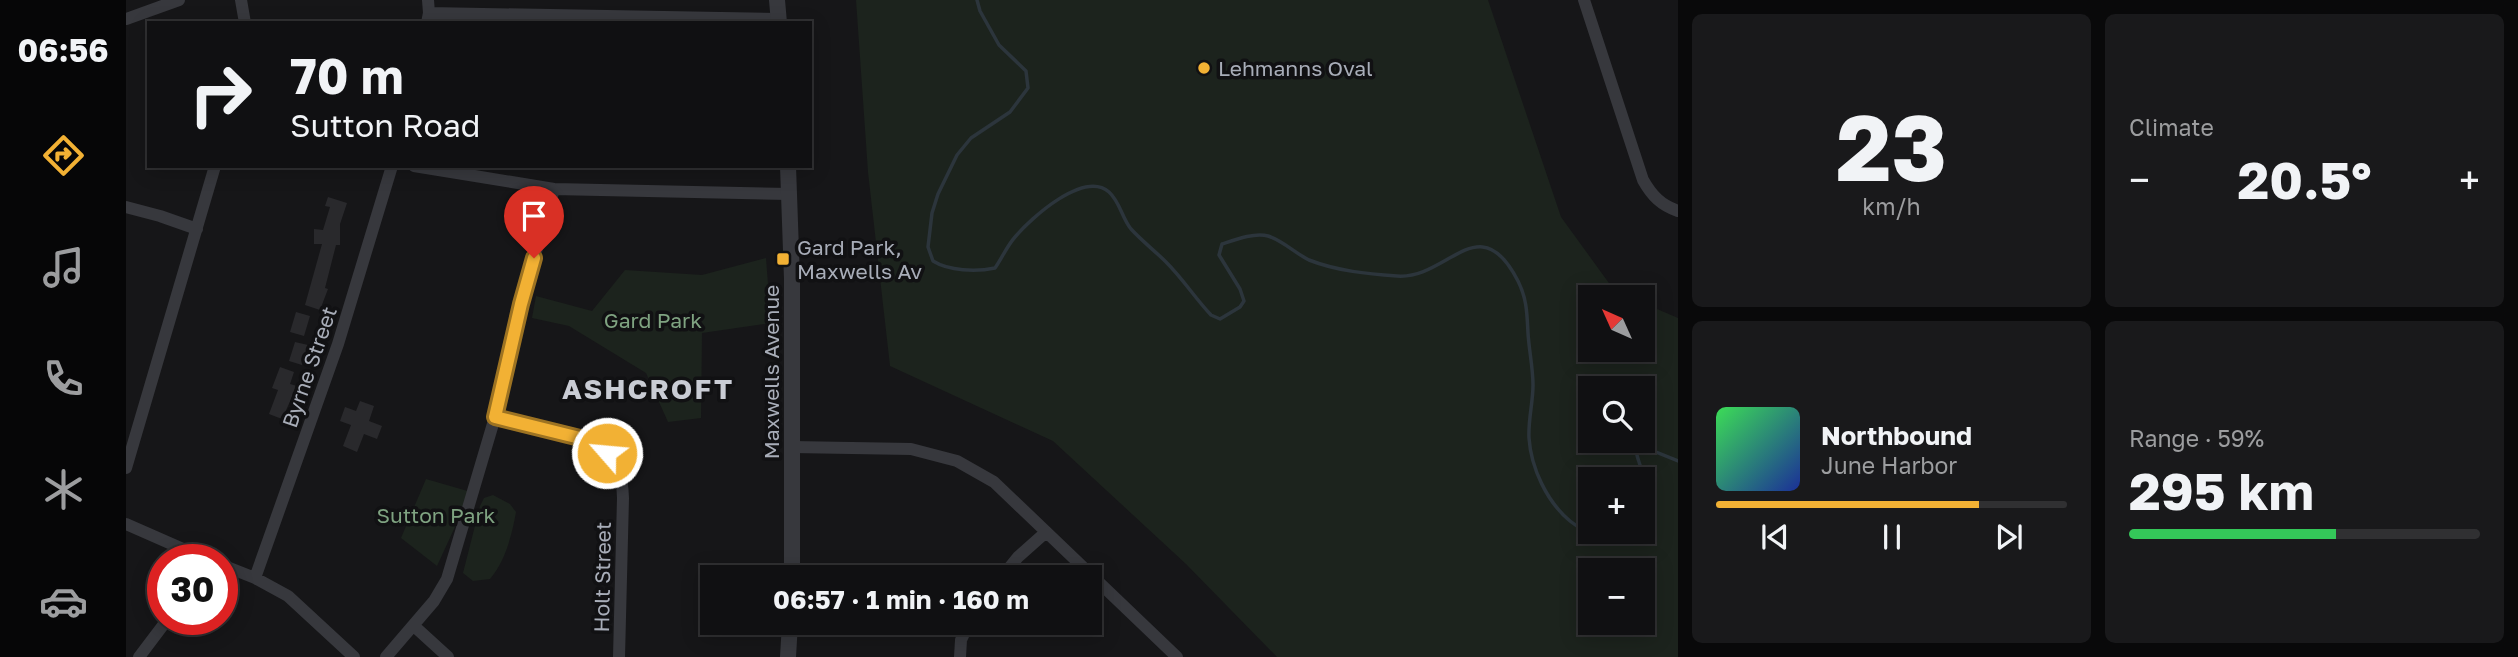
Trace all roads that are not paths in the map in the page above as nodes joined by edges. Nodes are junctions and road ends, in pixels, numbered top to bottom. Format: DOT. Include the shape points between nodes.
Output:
graph roads {
  1 [pos="179,0"];
  2 [pos="241,0"];
  3 [pos="777,0"];
  4 [pos="1584,0"];
  5 [pos="428,12"];
  6 [pos="126,19"];
  7 [pos="245,21"];
  8 [pos="779,21"];
  9 [pos="214,168"];
  10 [pos="391,168"];
  11 [pos="426,168"];
  12 [pos="788,168"];
  13 [pos="554,189"];
  14 [pos="789,194"];
  15 [pos="126,207"];
  16 [pos="1678,211"];
  17 [pos="197,229"];
  18 [pos="495,417"];
  19 [pos="792,447"];
  20 [pos="126,468"];
  21 [pos="126,524"];
  22 [pos="1045,533"];
  23 [pos="171,544"];
  24 [pos="792,565"];
  25 [pos="1012,565"];
  26 [pos="238,571"];
  27 [pos="255,578"];
  28 [pos="414,626"];
  29 [pos="156,635"];
  30 [pos="789,635"];
  31 [pos="963,635"];
  32 [pos="139,657"];
  33 [pos="354,657"];
  34 [pos="386,657"];
  35 [pos="448,657"];
  36 [pos="620,657"];
  37 [pos="788,657"];
  38 [pos="960,657"];
  39 [pos="1177,657"];
  1 -- 6 [label="street"];
  2 -- 7 [label="street"];
  3 -- 8 [label="street"];
  4 -- 16 [label="street" via="1643,180 1658,201"];
  5 -- 8 [label="street"];
  9 -- 17 [label="street"];
  10 -- 27 [label="street, Byrne Street" via="338,344"];
  11 -- 13 [label="street"];
  12 -- 14 [label="street, Maxwells Avenue"];
  13 -- 14 [label="street"];
  13 -- 18 [label="street"];
  14 -- 19 [label="street, Maxwells Avenue"];
  15 -- 17 [label="street"];
  17 -- 20 [label="street"];
  18 -- 28 [label="street" via="447,579"];
  18 -- 36 [label="street, Holt Street" via="588,440 616,464 623,498"];
  19 -- 22 [label="street" via="911,449 957,461 994,482"];
  19 -- 24 [label="street, Maxwells Avenue"];
  21 -- 23 [label="street"];
  22 -- 25 [label="street"];
  22 -- 39 [label="street"];
  26 -- 27 [label="street"];
  27 -- 33 [label="street" via="288,596"];
  28 -- 34 [label="street"];
  28 -- 35 [label="street"];
  29 -- 32 [label="street"];
  30 -- 37 [label="street"];
  31 -- 38 [label="street"];
}
